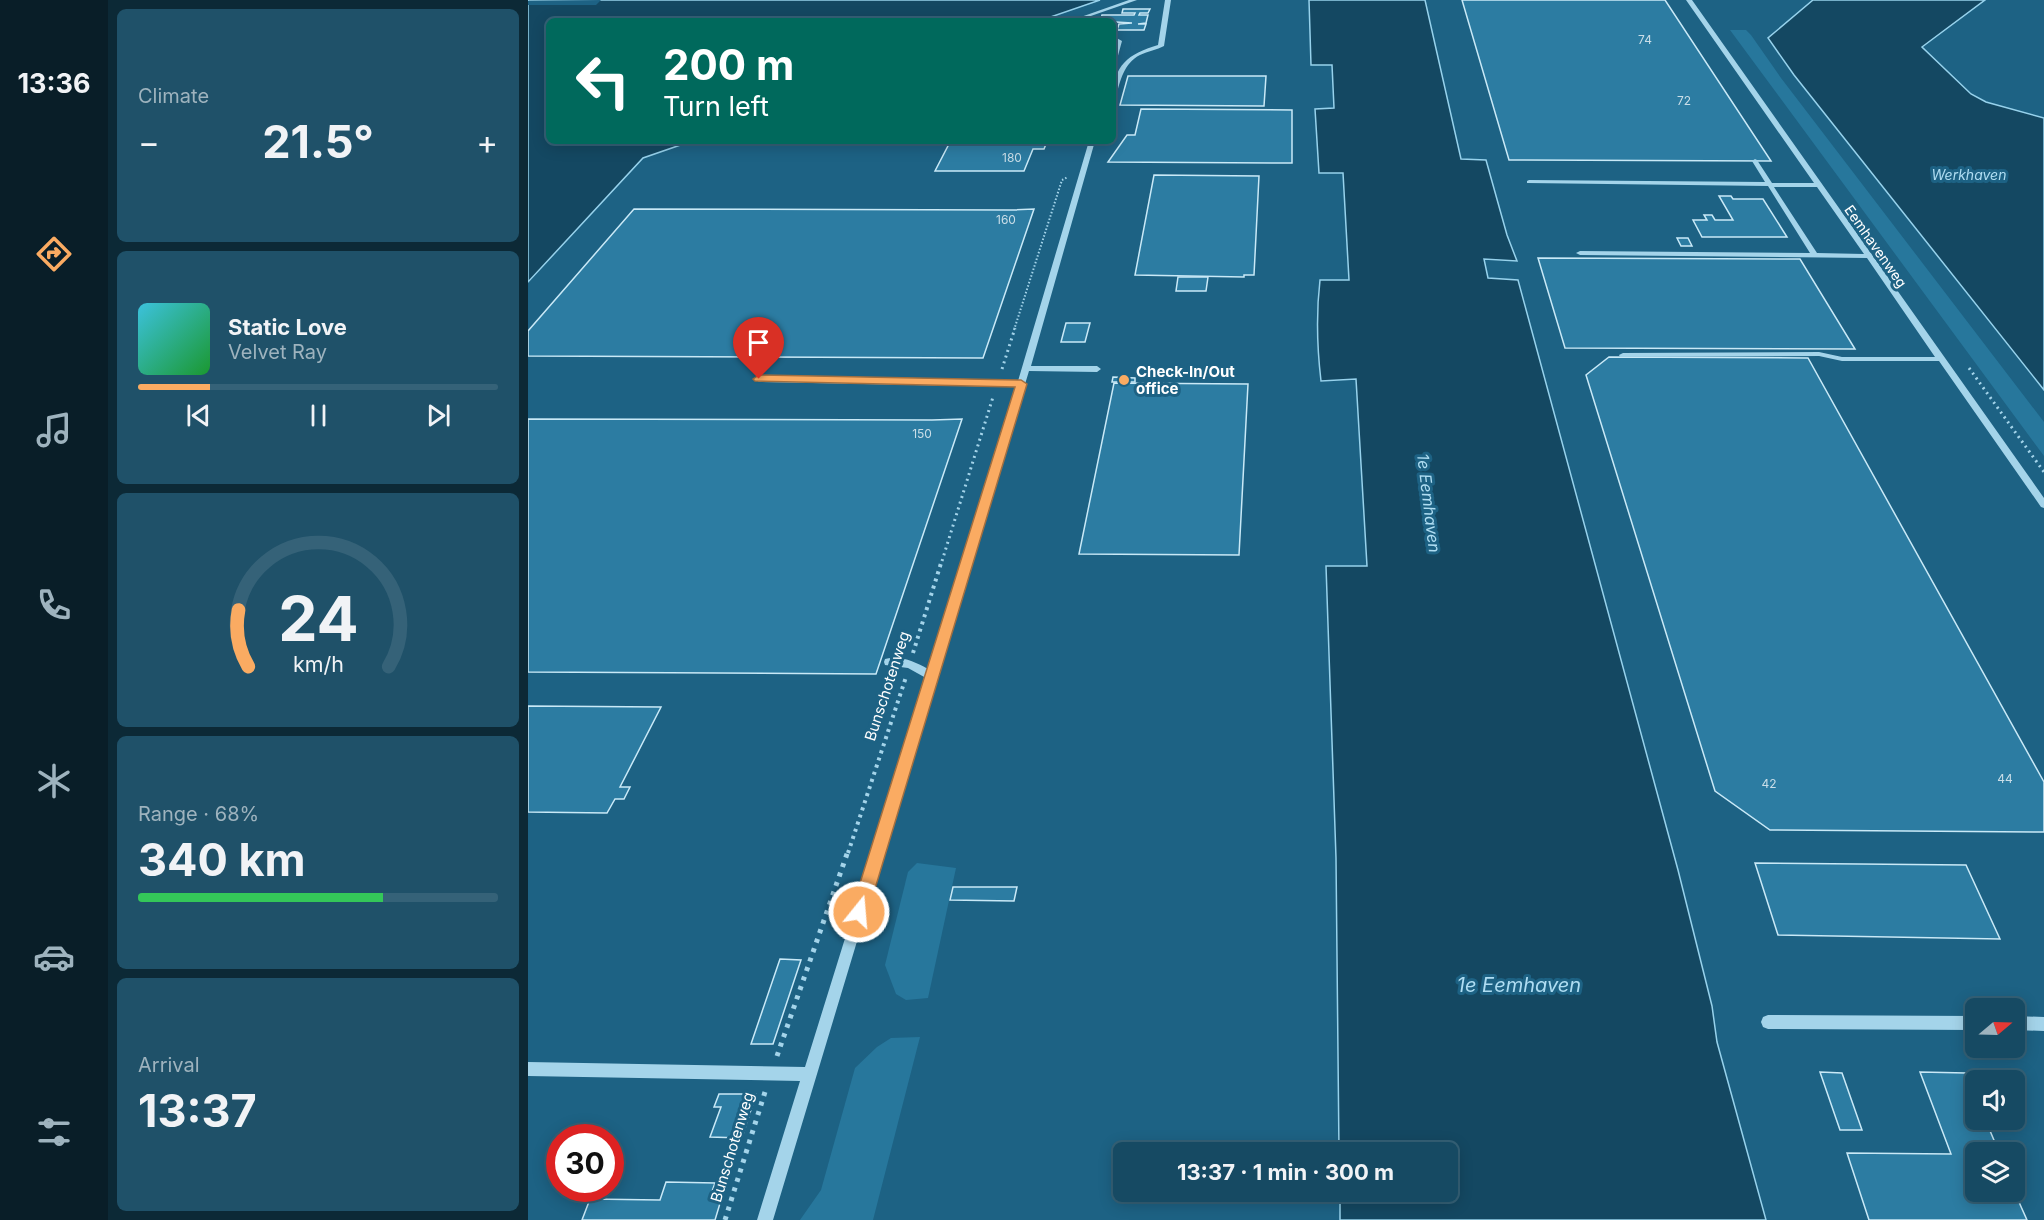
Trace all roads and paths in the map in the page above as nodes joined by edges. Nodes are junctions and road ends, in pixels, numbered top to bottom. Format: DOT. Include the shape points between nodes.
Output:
graph roads {
  1 [pos="1134,0"];
  2 [pos="1168,0"];
  3 [pos="1689,0"];
  4 [pos="1081,18"];
  5 [pos="1116,86"];
  6 [pos="1091,144"];
  7 [pos="1755,161"];
  8 [pos="1082,171"];
  9 [pos="1529,182"];
  10 [pos="1769,184"];
  11 [pos="1819,185"];
  12 [pos="1580,254"];
  13 [pos="1815,255"];
  14 [pos="1869,256"];
  15 [pos="1623,355"];
  16 [pos="1941,360"];
  17 [pos="1026,368"];
  18 [pos="1097,369"];
  19 [pos="759,379"];
  20 [pos="998,383"];
  21 [pos="1021,384"];
  22 [pos="2044,506"];
  23 [pos="889,662"];
  24 [pos="910,664"];
  25 [pos="931,676"];
  26 [pos="1768,1022"];
  27 [pos="1965,1023"];
  28 [pos="2025,1023"];
  29 [pos="2040,1024"];
  30 [pos="528,1069"];
  31 [pos="771,1072"];
  32 [pos="810,1074"];
  33 [pos="725,1220"];
  34 [pos="765,1220"];
  1 -- 4 [label="street"];
  2 -- 5 [label="street" via="1161,46 1139,52 1122,65"];
  3 -- 11 [label="street, Eemhavenweg"];
  6 -- 8 [label="street"];
  7 -- 10 [label="street"];
  8 -- 17 [label="street"];
  8 -- 20 [label="path, Bunschotenweg" via="1062,180"];
  9 -- 10 [label="street"];
  10 -- 11 [label="street"];
  10 -- 13 [label="street"];
  11 -- 14 [label="street, Eemhavenweg"];
  12 -- 13 [label="street"];
  13 -- 14 [label="street"];
  14 -- 16 [label="street, Eemhavenweg"];
  15 -- 16 [label="street" via="1820,354 1842,359"];
  16 -- 22 [label="street, Eemhavenweg"];
  17 -- 18 [label="street"];
  17 -- 21 [label="street"];
  19 -- 20 [label="street"];
  20 -- 21 [label="street"];
  20 -- 24 [label="path, Bunschotenweg"];
  21 -- 25 [label="street"];
  23 -- 24 [label="street"];
  24 -- 25 [label="street"];
  24 -- 31 [label="path, Bunschotenweg"];
  25 -- 32 [label="street"];
  26 -- 27 [label="street"];
  28 -- 29 [label="street"];
  30 -- 31 [label="street"];
  31 -- 32 [label="street"];
  31 -- 33 [label="path, Bunschotenweg"];
  32 -- 34 [label="street"];
}
